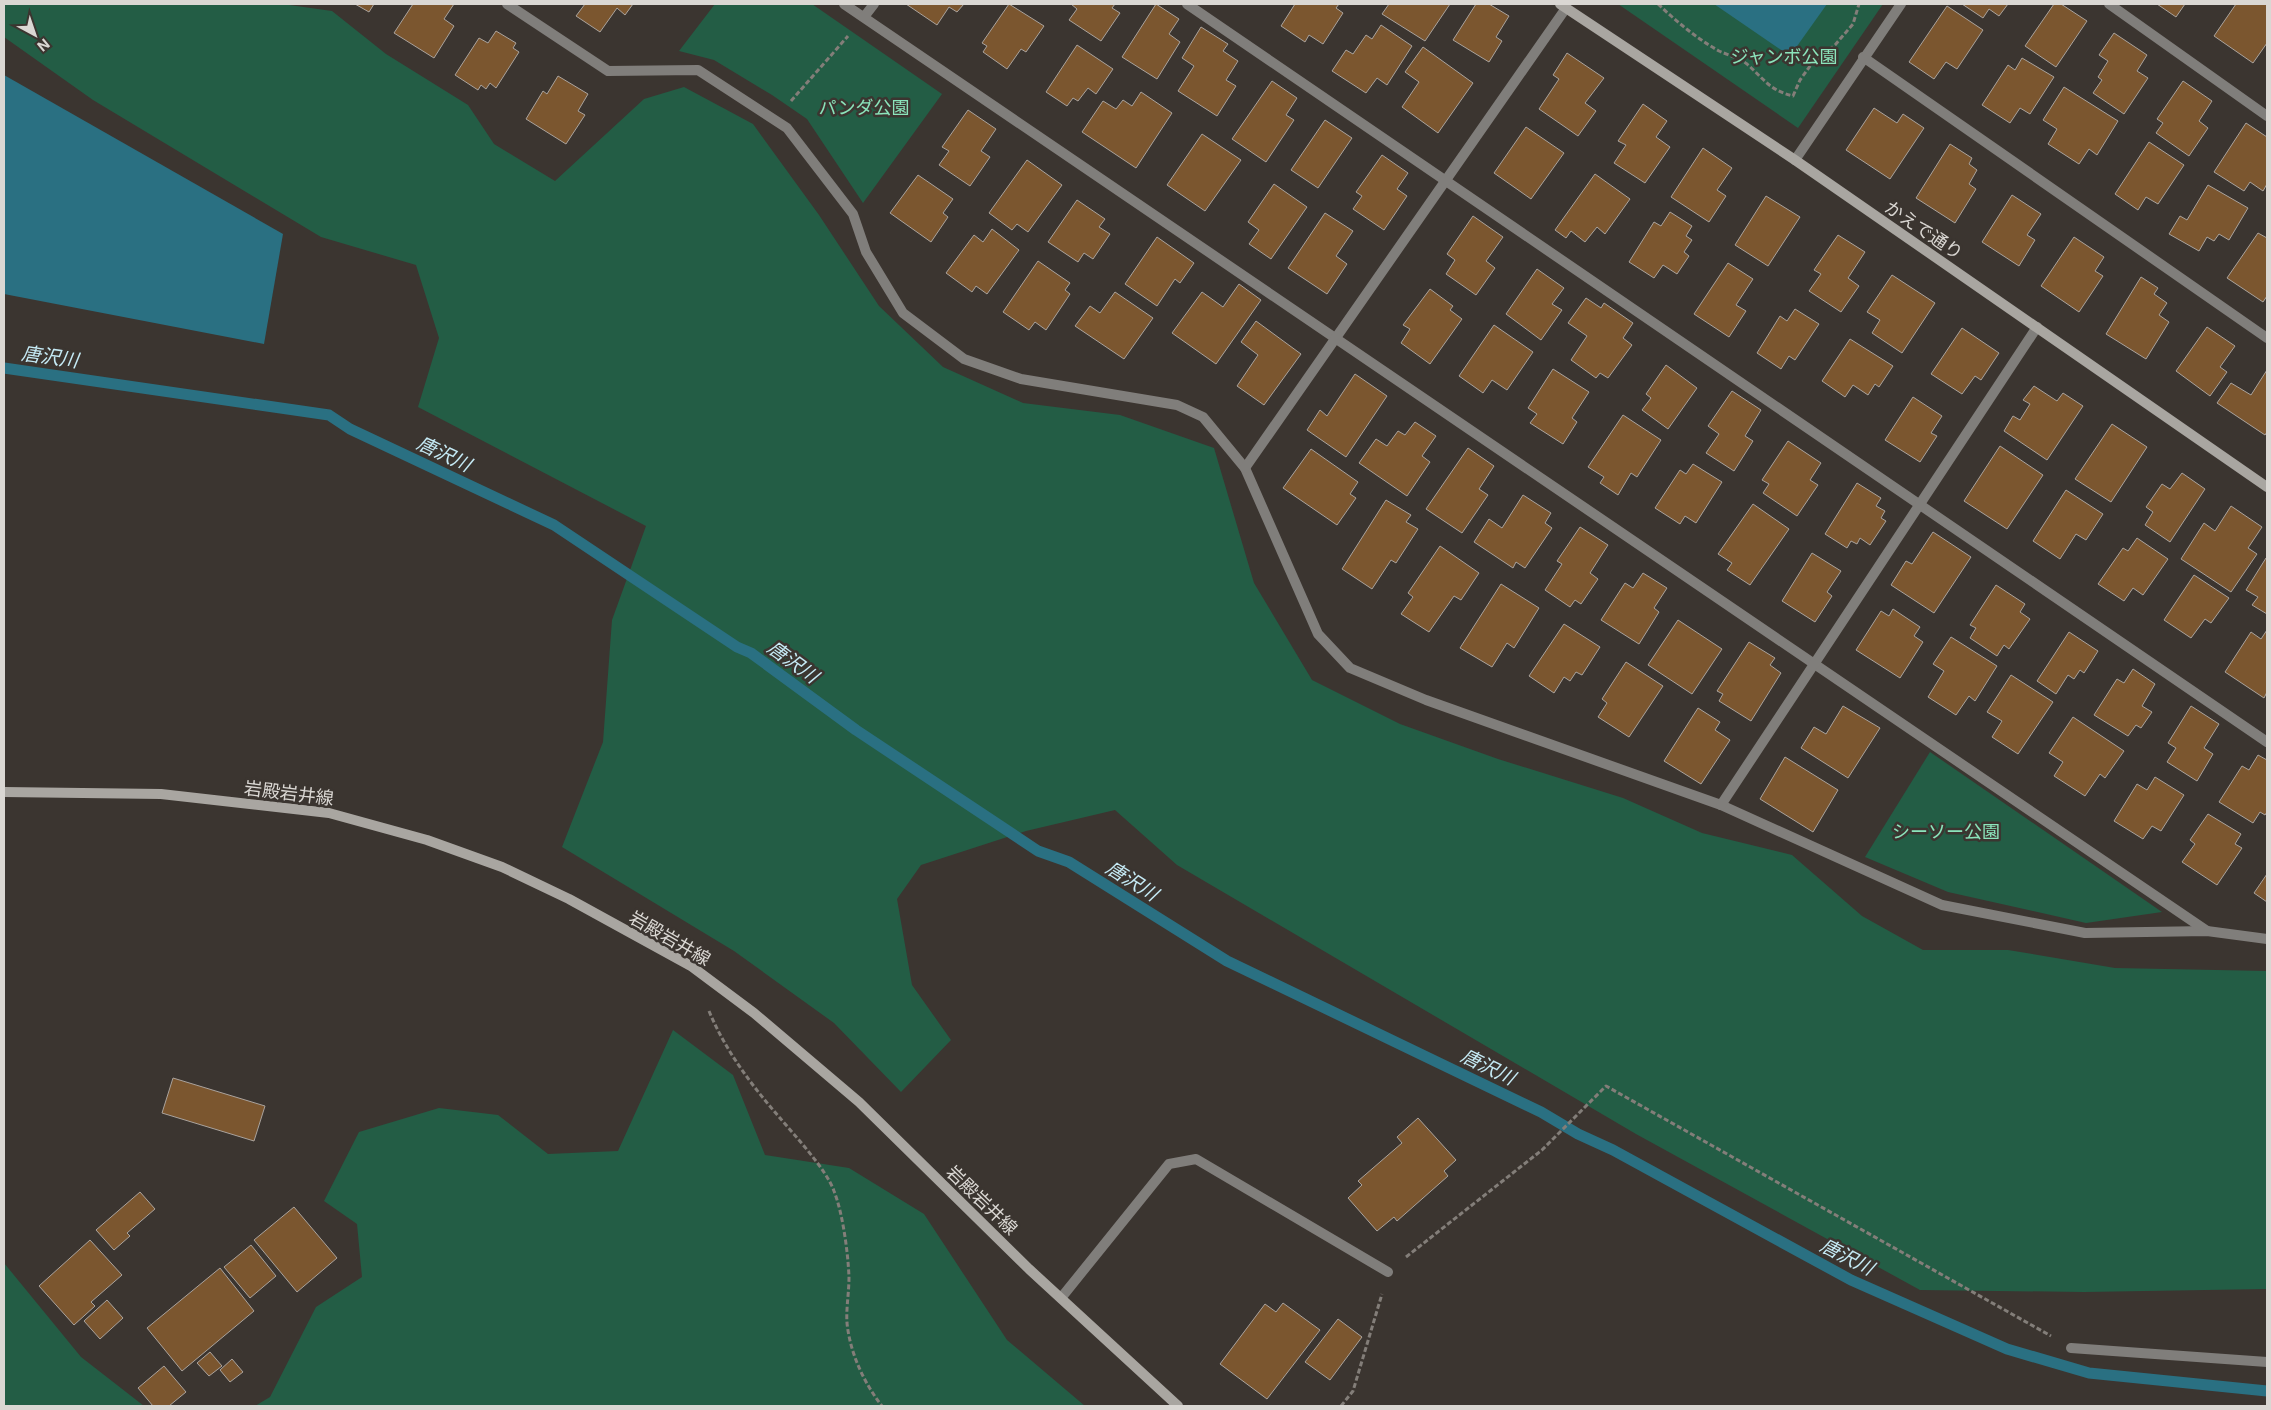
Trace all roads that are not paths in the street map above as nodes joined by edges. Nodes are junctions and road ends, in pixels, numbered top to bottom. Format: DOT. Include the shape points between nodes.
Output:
graph roads {
  1 [pos="507,4"];
  2 [pos="844,4"];
  3 [pos="874,4"];
  4 [pos="1187,4"];
  5 [pos="1901,4"];
  6 [pos="2109,4"];
  7 [pos="1563,6"];
  8 [pos="864,17"];
  9 [pos="1863,57"];
  10 [pos="2267,116"];
  11 [pos="1795,160"];
  12 [pos="1447,181"];
  13 [pos="2037,327"];
  14 [pos="2267,338"];
  15 [pos="1336,339"];
  16 [pos="1245,468"];
  17 [pos="2267,487"];
  18 [pos="1920,503"];
  19 [pos="1814,664"];
  20 [pos="2267,742"];
  21 [pos="4,792"];
  22 [pos="1721,805"];
  23 [pos="2207,931"];
  24 [pos="2267,939"];
  25 [pos="1388,1272"];
  26 [pos="1061,1298"];
  27 [pos="2071,1348"];
  28 [pos="2267,1362"];
  29 [pos="1178,1406"];
  1 -- 16 [label="street" via="608,71 698,70 788,128 853,214 866,252 903,313 964,359 1021,379 1177,405 1203,417"];
  2 -- 8 [label="street"];
  3 -- 8 [label="street"];
  4 -- 12 [label="street"];
  5 -- 9 [label="street"];
  6 -- 10 [label="street"];
  7 -- 11 [label="main road, かえで通り"];
  7 -- 12 [label="street"];
  8 -- 15 [label="street"];
  9 -- 11 [label="street"];
  9 -- 14 [label="street"];
  11 -- 13 [label="main road, かえで通り"];
  12 -- 15 [label="street"];
  12 -- 18 [label="street"];
  13 -- 17 [label="main road, かえで通り"];
  13 -- 18 [label="street"];
  15 -- 16 [label="street"];
  15 -- 19 [label="street"];
  16 -- 22 [label="street" via="1318,634 1350,668 1426,700"];
  18 -- 19 [label="street"];
  18 -- 20 [label="street"];
  19 -- 22 [label="street"];
  19 -- 23 [label="street"];
  21 -- 26 [label="main road, 岩殿岩井線" via="161,794 329,813 428,840 511,871 691,966 754,1013 859,1102"];
  22 -- 23 [label="street" via="1942,905 2085,933"];
  23 -- 24 [label="street"];
  25 -- 26 [label="street" via="1196,1159 1170,1164"];
  26 -- 29 [label="main road, 岩殿岩井線"];
  27 -- 28 [label="street"];
}
